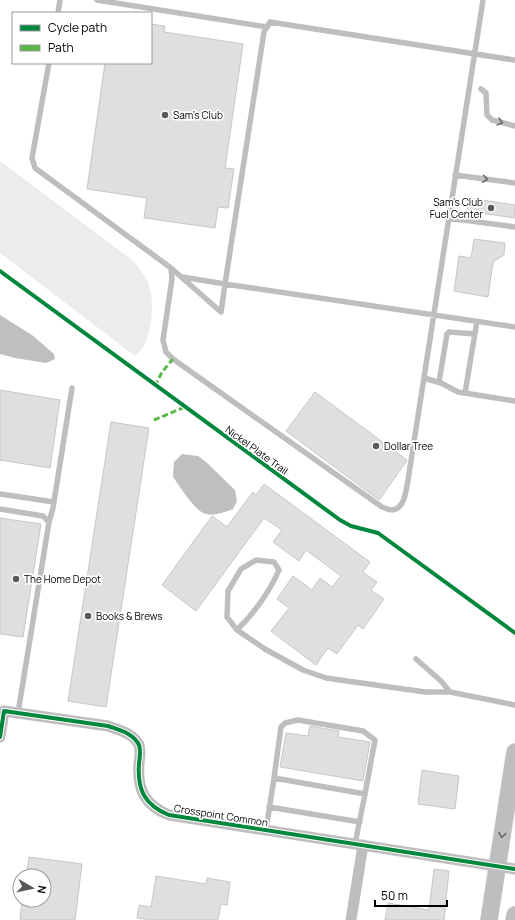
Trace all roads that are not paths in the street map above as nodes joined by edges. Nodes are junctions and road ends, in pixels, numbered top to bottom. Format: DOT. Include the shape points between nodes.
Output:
graph roads {
  1 [pos="60,0"];
  2 [pos="98,0"];
  3 [pos="483,0"];
  4 [pos="58,12"];
  5 [pos="267,27"];
  6 [pos="474,54"];
  7 [pos="514,61"];
  8 [pos="49,64"];
  9 [pos="481,89"];
  10 [pos="515,126"];
  11 [pos="455,175"];
  12 [pos="515,183"];
  13 [pos="448,218"];
  14 [pos="515,227"];
  15 [pos="171,268"];
  16 [pos="182,277"];
  17 [pos="225,284"];
  18 [pos="434,315"];
  19 [pos="477,321"];
  20 [pos="515,327"];
  21 [pos="474,334"];
  22 [pos="424,378"];
  23 [pos="439,382"];
  24 [pos="72,388"];
  25 [pos="465,393"];
  26 [pos="515,401"];
  27 [pos="0,494"];
  28 [pos="54,502"];
  29 [pos="53,508"];
  30 [pos="0,509"];
  31 [pos="43,516"];
  32 [pos="49,522"];
  33 [pos="237,630"];
  34 [pos="416,659"];
  35 [pos="450,692"];
  36 [pos="515,705"];
  37 [pos="18,713"];
  38 [pos="0,737"];
  39 [pos="515,752"];
  40 [pos="274,778"];
  41 [pos="365,794"];
  42 [pos="269,807"];
  43 [pos="360,822"];
  44 [pos="266,830"];
  45 [pos="359,845"];
  46 [pos="498,865"];
  47 [pos="515,869"];
  48 [pos="515,914"];
  49 [pos="351,920"];
  50 [pos="489,920"];
  51 [pos="514,920"];
  1 -- 4 [label="lane"];
  2 -- 5 [label="lane"];
  3 -- 6 [label="lane"];
  5 -- 6 [label="lane" via="270,22"];
  5 -- 17 [label="lane" via="264,32"];
  6 -- 7 [label="lane"];
  6 -- 11 [label="lane"];
  8 -- 15 [label="lane" via="32,158 35,168"];
  9 -- 10 [label="lane, one-way" via="486,93 487,115 492,120"];
  11 -- 12 [label="lane, one-way"];
  11 -- 13 [label="lane"];
  13 -- 14 [label="lane"];
  13 -- 18 [label="lane"];
  15 -- 16 [label="lane"];
  15 -- 22 [label="lane" via="172,279 163,340 166,352 382,508 391,510 399,507 405,498"];
  16 -- 17 [label="lane"];
  16 -- 17 [label="lane" via="221,312"];
  17 -- 18 [label="lane"];
  18 -- 19 [label="lane"];
  18 -- 22 [label="lane"];
  19 -- 20 [label="lane"];
  19 -- 21 [label="lane"];
  21 -- 23 [label="lane" via="447,334"];
  21 -- 25 [label="lane"];
  22 -- 23 [label="lane"];
  23 -- 25 [label="lane"];
  24 -- 28 [label="lane"];
  25 -- 26 [label="lane"];
  27 -- 28 [label="lane"];
  28 -- 29 [label="lane"];
  29 -- 31 [label="lane"];
  29 -- 32 [label="lane"];
  30 -- 31 [label="lane"];
  31 -- 32 [label="lane"];
  32 -- 37 [label="lane"];
  33 -- 33 [label="lane" via="227,617 228,591 241,570 256,560 274,562 279,570 273,585 250,617"];
  33 -- 35 [label="lane" via="303,670 326,678 425,692"];
  34 -- 35 [label="lane"];
  35 -- 36 [label="lane"];
  37 -- 38 [label="street, Crosspoint Common" via="4,710"];
  37 -- 44 [label="street, Crosspoint Common" via="108,726 124,731 138,745 141,791 150,803 169,814"];
  39 -- 46 [label="main road, one-way"];
  40 -- 41 [label="lane"];
  40 -- 41 [label="lane" via="281,727 285,723 298,720 363,731 376,740"];
  40 -- 42 [label="lane"];
  41 -- 43 [label="lane"];
  42 -- 43 [label="lane"];
  42 -- 44 [label="lane"];
  43 -- 45 [label="lane"];
  44 -- 45 [label="street, Crosspoint Common"];
  45 -- 46 [label="street, Crosspoint Common"];
  45 -- 49 [label="street"];
  46 -- 47 [label="street, Crosspoint Common"];
  46 -- 50 [label="main road"];
  48 -- 51 [label="main road"];
}
